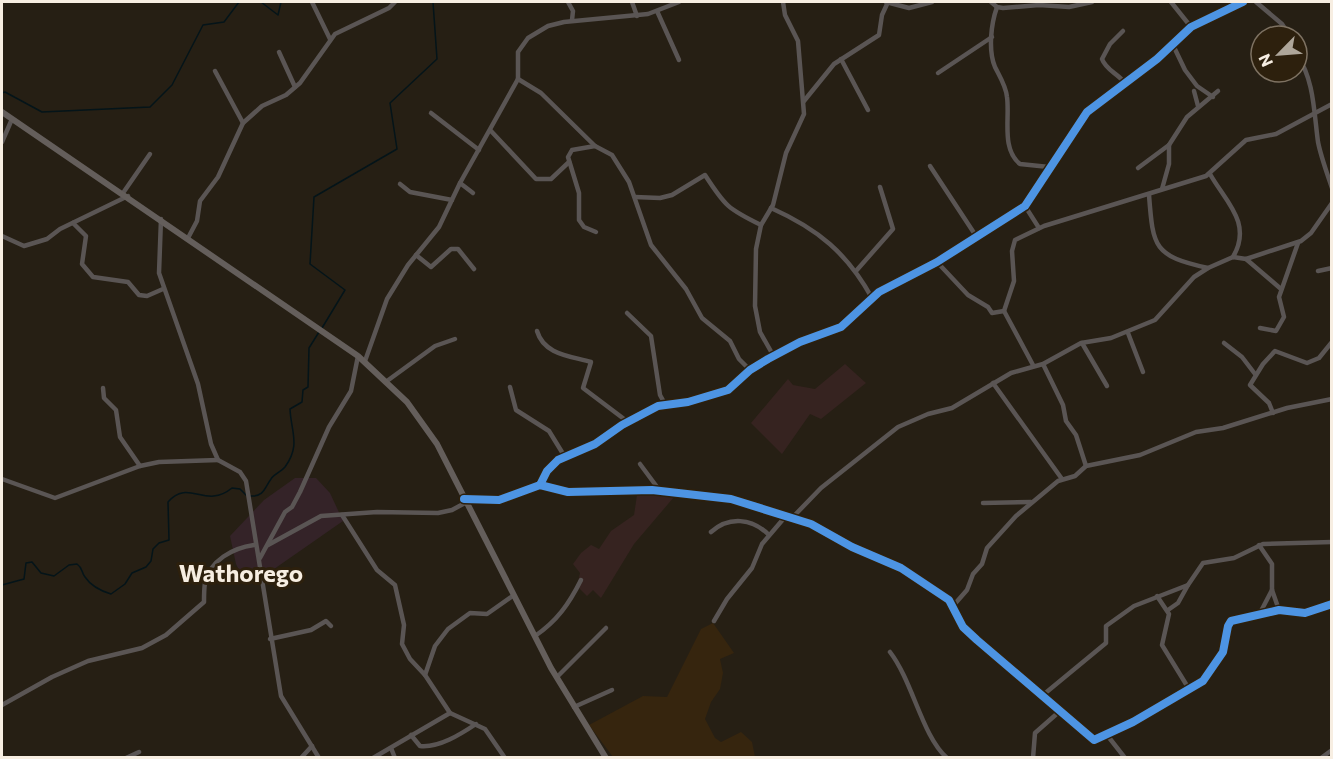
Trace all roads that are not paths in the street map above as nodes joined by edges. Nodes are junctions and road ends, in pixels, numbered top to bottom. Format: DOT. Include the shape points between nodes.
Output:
graph roads {
  1 [pos="312,2"];
  2 [pos="395,2"];
  3 [pos="568,2"];
  4 [pos="632,2"];
  5 [pos="679,2"];
  6 [pos="783,2"];
  7 [pos="887,2"];
  8 [pos="932,2"];
  9 [pos="991,2"];
  10 [pos="1092,2"];
  11 [pos="1171,2"];
  12 [pos="1243,2"];
  13 [pos="1256,2"];
  14 [pos="997,7"];
  15 [pos="657,11"];
  16 [pos="637,16"];
  17 [pos="572,20"];
  18 [pos="1282,24"];
  19 [pos="1191,27"];
  20 [pos="1122,31"];
  21 [pos="992,37"];
  22 [pos="330,39"];
  23 [pos="1173,45"];
  24 [pos="279,52"];
  25 [pos="842,58"];
  26 [pos="680,60"];
  27 [pos="215,71"];
  28 [pos="938,73"];
  29 [pos="518,79"];
  30 [pos="1124,82"];
  31 [pos="1309,84"];
  32 [pos="295,87"];
  33 [pos="1194,91"];
  34 [pos="1218,91"];
  35 [pos="1213,97"];
  36 [pos="804,101"];
  37 [pos="1332,104"];
  38 [pos="1198,106"];
  39 [pos="868,110"];
  40 [pos="2,112"];
  41 [pos="1316,112"];
  42 [pos="431,113"];
  43 [pos="12,119"];
  44 [pos="243,123"];
  45 [pos="490,131"];
  46 [pos="2,142"];
  47 [pos="1169,145"];
  48 [pos="595,146"];
  49 [pos="479,150"];
  50 [pos="150,154"];
  51 [pos="569,162"];
  52 [pos="930,166"];
  53 [pos="1049,167"];
  54 [pos="1138,168"];
  55 [pos="1210,174"];
  56 [pos="460,183"];
  57 [pos="400,184"];
  58 [pos="880,187"];
  59 [pos="1332,188"];
  60 [pos="1162,189"];
  61 [pos="473,193"];
  62 [pos="126,195"];
  63 [pos="1149,195"];
  64 [pos="635,197"];
  65 [pos="453,200"];
  66 [pos="1332,203"];
  67 [pos="1025,206"];
  68 [pos="771,208"];
  69 [pos="161,219"];
  70 [pos="73,223"];
  71 [pos="762,225"];
  72 [pos="1039,228"];
  73 [pos="596,232"];
  74 [pos="2,236"];
  75 [pos="976,236"];
  76 [pos="188,238"];
  77 [pos="1298,243"];
  78 [pos="416,255"];
  79 [pos="1233,257"];
  80 [pos="1246,259"];
  81 [pos="937,262"];
  82 [pos="1208,268"];
  83 [pos="1332,268"];
  84 [pos="474,269"];
  85 [pos="856,271"];
  86 [pos="1318,271"];
  87 [pos="163,289"];
  88 [pos="1281,289"];
  89 [pos="872,297"];
  90 [pos="1004,311"];
  91 [pos="627,313"];
  92 [pos="1260,328"];
  93 [pos="537,331"];
  94 [pos="1128,333"];
  95 [pos="455,339"];
  96 [pos="1332,342"];
  97 [pos="1082,343"];
  98 [pos="1224,343"];
  99 [pos="773,356"];
  100 [pos="361,359"];
  101 [pos="1043,364"];
  102 [pos="1033,365"];
  103 [pos="750,370"];
  104 [pos="1143,372"];
  105 [pos="1255,374"];
  106 [pos="387,381"];
  107 [pos="993,383"];
  108 [pos="1107,386"];
  109 [pos="510,387"];
  110 [pos="103,388"];
  111 [pos="1332,399"];
  112 [pos="665,404"];
  113 [pos="1273,413"];
  114 [pos="628,422"];
  115 [pos="565,457"];
  116 [pos="218,460"];
  117 [pos="640,464"];
  118 [pos="140,466"];
  119 [pos="1086,466"];
  120 [pos="2,479"];
  121 [pos="1062,479"];
  122 [pos="540,485"];
  123 [pos="660,491"];
  124 [pos="464,501"];
  125 [pos="1031,502"];
  126 [pos="983,503"];
  127 [pos="342,515"];
  128 [pos="785,517"];
  129 [pos="792,518"];
  130 [pos="711,532"];
  131 [pos="769,535"];
  132 [pos="1332,542"];
  133 [pos="254,545"];
  134 [pos="268,545"];
  135 [pos="1259,545"];
  136 [pos="260,558"];
  137 [pos="581,580"];
  138 [pos="1188,585"];
  139 [pos="1272,590"];
  140 [pos="514,595"];
  141 [pos="1157,596"];
  142 [pos="1332,603"];
  143 [pos="953,606"];
  144 [pos="1168,610"];
  145 [pos="1279,610"];
  146 [pos="1260,613"];
  147 [pos="714,621"];
  148 [pos="331,626"];
  149 [pos="606,628"];
  150 [pos="535,636"];
  151 [pos="270,639"];
  152 [pos="890,652"];
  153 [pos="425,675"];
  154 [pos="557,677"];
  155 [pos="1189,689"];
  156 [pos="612,690"];
  157 [pos="1043,695"];
  158 [pos="2,705"];
  159 [pos="574,707"];
  160 [pos="1060,711"];
  161 [pos="450,713"];
  162 [pos="476,724"];
  163 [pos="411,735"];
  164 [pos="1107,735"];
  165 [pos="312,746"];
  166 [pos="391,748"];
  167 [pos="1332,750"];
  168 [pos="139,752"];
  169 [pos="126,758"];
  170 [pos="301,758"];
  171 [pos="319,758"];
  172 [pos="373,758"];
  173 [pos="395,758"];
  174 [pos="506,758"];
  175 [pos="606,758"];
  176 [pos="947,758"];
  177 [pos="1033,758"];
  178 [pos="1125,758"];
  179 [pos="1321,758"];
  1 -- 22 [label="street"];
  2 -- 22 [label="street"];
  3 -- 17 [label="street"];
  4 -- 16 [label="street"];
  5 -- 15 [label="street"];
  6 -- 36 [label="street" via="798,41"];
  7 -- 8 [label="street" via="909,8"];
  7 -- 25 [label="street" via="879,35"];
  9 -- 14 [label="street"];
  10 -- 14 [label="street" via="1069,7"];
  11 -- 19 [label="street"];
  12 -- 19 [label="street"];
  13 -- 18 [label="street"];
  14 -- 21 [label="street"];
  15 -- 16 [label="street"];
  15 -- 26 [label="street"];
  16 -- 17 [label="street"];
  17 -- 29 [label="street" via="548,26 528,38 518,52"];
  19 -- 23 [label="street"];
  20 -- 30 [label="street" via="1102,58 1107,68"];
  21 -- 28 [label="street"];
  21 -- 53 [label="street" via="993,60 1007,95 1008,136 1014,159 1024,165"];
  22 -- 32 [label="street"];
  23 -- 30 [label="street"];
  23 -- 35 [label="street" via="1197,86"];
  24 -- 32 [label="street"];
  25 -- 36 [label="street"];
  25 -- 39 [label="street"];
  27 -- 44 [label="street"];
  29 -- 45 [label="street"];
  29 -- 48 [label="street" via="546,97"];
  30 -- 53 [label="street" via="1081,119"];
  31 -- 41 [label="street"];
  32 -- 44 [label="street" via="262,106"];
  33 -- 38 [label="street"];
  34 -- 35 [label="street"];
  35 -- 38 [label="street"];
  36 -- 68 [label="street" via="803,121 786,153"];
  37 -- 41 [label="street"];
  38 -- 47 [label="street"];
  40 -- 43 [label="main road"];
  41 -- 55 [label="street" via="1276,134 1246,140"];
  41 -- 59 [label="street" via="1318,144"];
  42 -- 49 [label="street"];
  43 -- 46 [label="street"];
  43 -- 62 [label="main road"];
  44 -- 76 [label="street" via="218,177 200,201 197,221"];
  45 -- 49 [label="street"];
  45 -- 51 [label="street" via="536,179 551,179"];
  47 -- 54 [label="street"];
  47 -- 60 [label="street"];
  48 -- 51 [label="street" via="572,150"];
  48 -- 64 [label="street" via="612,155"];
  49 -- 56 [label="street"];
  50 -- 62 [label="street"];
  51 -- 73 [label="street" via="579,193 579,220"];
  52 -- 75 [label="street"];
  53 -- 67 [label="street"];
  55 -- 60 [label="street"];
  55 -- 79 [label="street" via="1238,215 1239,237"];
  56 -- 61 [label="street"];
  56 -- 65 [label="street"];
  57 -- 65 [label="street" via="410,192"];
  58 -- 85 [label="street" via="892,229"];
  60 -- 63 [label="street"];
  62 -- 69 [label="main road"];
  62 -- 70 [label="street"];
  63 -- 72 [label="street"];
  63 -- 82 [label="street" via="1152,233 1162,251"];
  64 -- 71 [label="street" via="672,195 705,175 730,210"];
  64 -- 103 [label="street" via="651,245 686,289 702,318 730,341"];
  65 -- 78 [label="street" via="439,227"];
  66 -- 77 [label="street" via="1311,233"];
  67 -- 72 [label="street"];
  67 -- 75 [label="street"];
  68 -- 71 [label="street"];
  68 -- 85 [label="street" via="823,236"];
  69 -- 76 [label="main road"];
  69 -- 87 [label="street" via="158,267"];
  70 -- 74 [label="street" via="46,239 24,246"];
  70 -- 87 [label="street" via="86,236 82,259 90,274 128,282 139,295"];
  71 -- 99 [label="street" via="756,249 754,296 760,332"];
  72 -- 90 [label="street" via="1013,242 1014,281"];
  75 -- 81 [label="street"];
  76 -- 100 [label="main road"];
  77 -- 80 [label="street"];
  77 -- 88 [label="street"];
  78 -- 84 [label="street" via="431,267 451,249 458,249"];
  78 -- 100 [label="street" via="387,299"];
  79 -- 80 [label="street"];
  79 -- 82 [label="street"];
  80 -- 88 [label="street"];
  81 -- 89 [label="street"];
  81 -- 90 [label="street" via="968,295 992,313"];
  82 -- 94 [label="street" via="1191,280 1161,315"];
  83 -- 86 [label="street"];
  85 -- 89 [label="street"];
  87 -- 116 [label="street" via="198,384"];
  88 -- 92 [label="street" via="1278,299 1284,317 1279,328"];
  89 -- 99 [label="street" via="841,327"];
  90 -- 102 [label="street"];
  91 -- 112 [label="street" via="651,336 660,395"];
  93 -- 114 [label="street" via="540,342 549,350 591,362 583,388"];
  94 -- 97 [label="street"];
  94 -- 104 [label="street"];
  95 -- 106 [label="street" via="435,346"];
  96 -- 105 [label="street" via="1318,358 1307,363 1274,351"];
  97 -- 101 [label="street"];
  97 -- 108 [label="street"];
  98 -- 105 [label="street"];
  99 -- 103 [label="street"];
  100 -- 106 [label="main road"];
  100 -- 134 [label="street" via="351,391 329,427 292,507 285,512"];
  101 -- 102 [label="street"];
  101 -- 119 [label="street"];
  102 -- 107 [label="street"];
  103 -- 112 [label="street" via="728,390 688,402"];
  105 -- 113 [label="street" via="1251,386 1269,403"];
  106 -- 124 [label="main road" via="437,444"];
  107 -- 121 [label="street"];
  107 -- 129 [label="street" via="952,408 927,414 890,432 821,488"];
  109 -- 115 [label="street" via="516,410 549,431"];
  110 -- 118 [label="street" via="104,398 116,410 120,436"];
  111 -- 113 [label="street"];
  112 -- 114 [label="street"];
  113 -- 119 [label="street" via="1196,432 1140,456"];
  114 -- 115 [label="street" via="595,444"];
  115 -- 122 [label="street" via="547,471"];
  116 -- 118 [label="street"];
  116 -- 133 [label="street" via="240,472 248,491"];
  117 -- 123 [label="street"];
  118 -- 120 [label="street" via="55,498"];
  119 -- 121 [label="street" via="1075,476"];
  121 -- 125 [label="street"];
  122 -- 123 [label="street" via="568,492"];
  122 -- 124 [label="street" via="504,499"];
  123 -- 128 [label="street" via="731,499"];
  124 -- 127 [label="street" via="452,510 438,513"];
  124 -- 140 [label="main road"];
  125 -- 126 [label="street"];
  125 -- 143 [label="street" via="987,548 967,590"];
  127 -- 134 [label="street" via="321,516"];
  127 -- 153 [label="street" via="377,570 395,585 404,625 402,644"];
  128 -- 129 [label="street"];
  128 -- 131 [label="street"];
  129 -- 143 [label="street" via="901,568"];
  130 -- 131 [label="street" via="724,522 740,521 757,525"];
  131 -- 147 [label="street" via="752,568 726,598"];
  132 -- 135 [label="street"];
  133 -- 136 [label="street"];
  133 -- 158 [label="street" via="230,550 215,565 205,582 204,602 166,635 142,648 88,661"];
  134 -- 136 [label="street"];
  135 -- 138 [label="street" via="1234,558 1203,563"];
  135 -- 139 [label="street" via="1272,564"];
  136 -- 151 [label="street"];
  137 -- 150 [label="street" via="563,612"];
  138 -- 141 [label="street"];
  138 -- 144 [label="street" via="1178,603"];
  139 -- 145 [label="street"];
  139 -- 146 [label="street"];
  140 -- 150 [label="main road"];
  140 -- 153 [label="street" via="487,614 470,613 448,628 435,646"];
  141 -- 144 [label="street"];
  141 -- 157 [label="street" via="1115,618 1106,626 1106,643"];
  142 -- 145 [label="street" via="1305,612"];
  143 -- 157 [label="street" via="963,627"];
  144 -- 155 [label="street" via="1162,644"];
  145 -- 146 [label="street"];
  146 -- 155 [label="street" via="1229,623 1227,644 1215,665 1203,681"];
  148 -- 151 [label="street" via="326,621 311,630"];
  149 -- 154 [label="street"];
  150 -- 154 [label="main road"];
  151 -- 165 [label="street" via="281,696"];
  152 -- 176 [label="street"];
  153 -- 161 [label="street"];
  154 -- 159 [label="main road"];
  155 -- 164 [label="street"];
  156 -- 159 [label="street"];
  157 -- 160 [label="street"];
  159 -- 175 [label="main road"];
  160 -- 164 [label="street" via="1094,740"];
  160 -- 177 [label="street" via="1035,733"];
  161 -- 162 [label="street"];
  161 -- 163 [label="street"];
  162 -- 163 [label="street" via="460,735 426,747"];
  162 -- 174 [label="street" via="486,730"];
  163 -- 166 [label="street"];
  164 -- 178 [label="street"];
  165 -- 170 [label="street"];
  165 -- 171 [label="street"];
  166 -- 172 [label="street"];
  166 -- 173 [label="street"];
  167 -- 179 [label="street"];
  168 -- 169 [label="street"];
}
